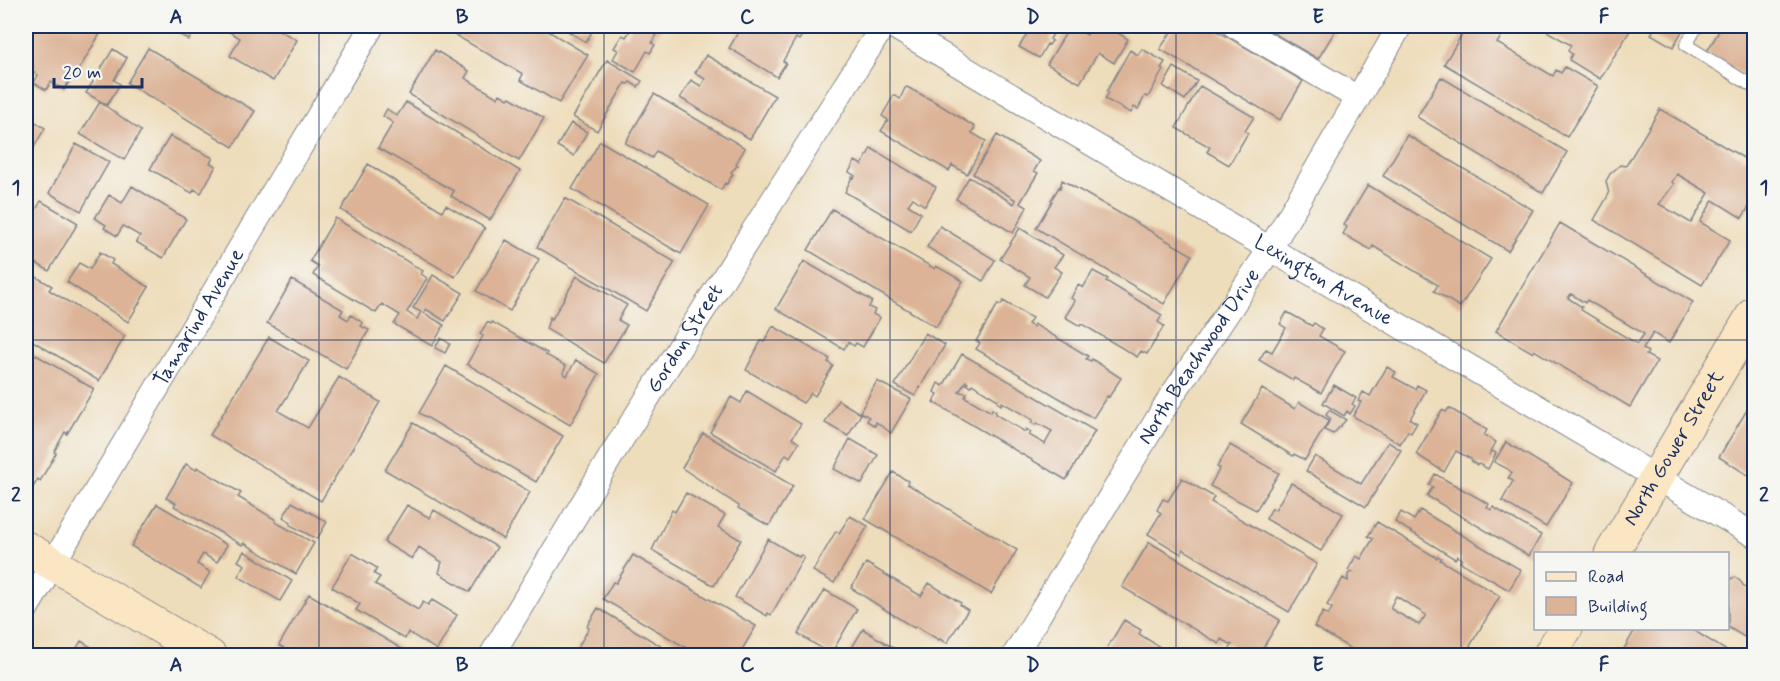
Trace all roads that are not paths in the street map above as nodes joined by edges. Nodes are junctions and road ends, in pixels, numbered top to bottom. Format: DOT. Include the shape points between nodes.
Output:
graph roads {
  1 [pos="372,26"];
  2 [pos="883,26"];
  3 [pos="893,26"];
  4 [pos="1235,26"];
  5 [pos="1401,26"];
  6 [pos="1697,26"];
  7 [pos="1755,87"];
  8 [pos="1358,98"];
  9 [pos="1269,249"];
  10 [pos="1755,313"];
  11 [pos="1657,477"];
  12 [pos="1755,536"];
  13 [pos="1612,552"];
  14 [pos="39,556"];
  15 [pos="26,609"];
  16 [pos="1565,630"];
  17 [pos="210,656"];
  18 [pos="491,656"];
  19 [pos="1014,656"];
  20 [pos="1550,656"];
  1 -- 14 [label="street, Tamarind Avenue"];
  2 -- 18 [label="street, Gordon Street" via="616,448"];
  3 -- 9 [label="street, Lexington Avenue"];
  4 -- 8 [label="street"];
  5 -- 8 [label="street, North Beachwood Drive"];
  6 -- 7 [label="lane" via="1686,45"];
  8 -- 9 [label="street, North Beachwood Drive"];
  9 -- 11 [label="street, Lexington Avenue"];
  9 -- 19 [label="street, North Beachwood Drive" via="1169,400"];
  10 -- 11 [label="street, North Gower Street"];
  11 -- 12 [label="street, Lexington Avenue"];
  11 -- 13 [label="street, North Gower Street"];
  14 -- 15 [label="street, Tamarind Avenue"];
  14 -- 17 [label="street"];
  16 -- 20 [label="street"];
}
